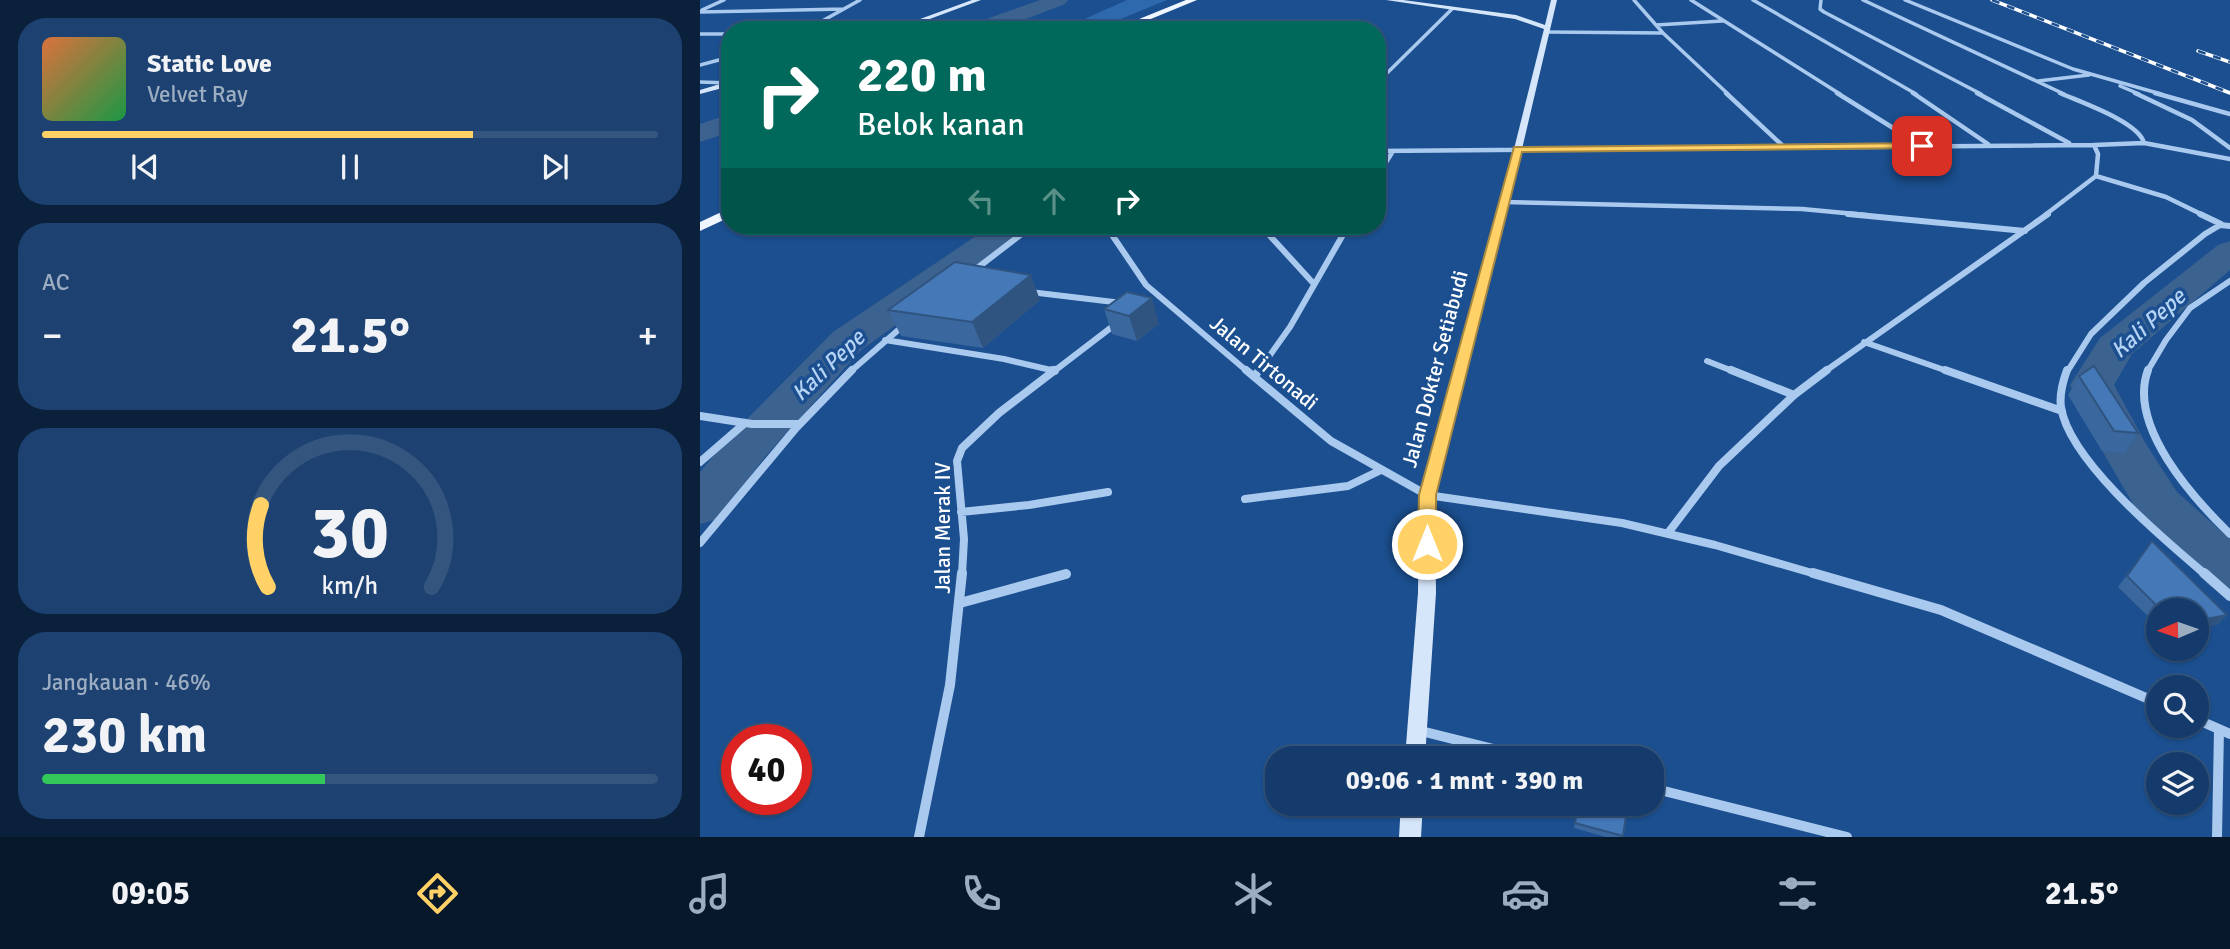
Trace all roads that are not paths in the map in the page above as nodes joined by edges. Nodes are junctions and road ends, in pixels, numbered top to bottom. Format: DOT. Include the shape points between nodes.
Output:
graph roads {
  1 [pos="724,0"];
  2 [pos="860,0"];
  3 [pos="978,0"];
  4 [pos="1176,0"];
  5 [pos="1193,0"];
  6 [pos="1389,0"];
  7 [pos="1554,0"];
  8 [pos="1634,0"];
  9 [pos="1691,0"];
  10 [pos="1753,0"];
  11 [pos="1821,0"];
  12 [pos="1863,0"];
  13 [pos="1905,0"];
  14 [pos="845,9"];
  15 [pos="1452,9"];
  16 [pos="1551,10"];
  17 [pos="700,11"];
  18 [pos="1539,12"];
  19 [pos="1528,15"];
  20 [pos="1516,18"];
  21 [pos="823,21"];
  22 [pos="918,21"];
  23 [pos="1128,21"];
  24 [pos="1132,21"];
  25 [pos="1723,21"];
  26 [pos="1656,25"];
  27 [pos="1547,30"];
  28 [pos="1663,33"];
  29 [pos="721,34"];
  30 [pos="700,36"];
  31 [pos="721,59"];
  32 [pos="700,65"];
  33 [pos="1386,74"];
  34 [pos="2093,75"];
  35 [pos="2107,79"];
  36 [pos="2035,81"];
  37 [pos="700,82"];
  38 [pos="721,83"];
  39 [pos="721,86"];
  40 [pos="700,92"];
  41 [pos="2230,114"];
  42 [pos="2144,143"];
  43 [pos="2070,144"];
  44 [pos="1989,145"];
  45 [pos="2094,145"];
  46 [pos="1922,146"];
  47 [pos="1784,148"];
  48 [pos="2230,148"];
  49 [pos="1518,149"];
  50 [pos="1386,151"];
  51 [pos="1393,151"];
  52 [pos="2230,159"];
  53 [pos="1386,162"];
  54 [pos="2096,176"];
  55 [pos="1504,202"];
  56 [pos="721,205"];
  57 [pos="700,215"];
  58 [pos="721,216"];
  59 [pos="2221,224"];
  60 [pos="2230,226"];
  61 [pos="700,227"];
  62 [pos="2025,231"];
  63 [pos="1020,235"];
  64 [pos="1112,235"];
  65 [pos="1269,235"];
  66 [pos="1344,235"];
  67 [pos="976,281"];
  68 [pos="2230,281"];
  69 [pos="1314,284"];
  70 [pos="1025,291"];
  71 [pos="1162,299"];
  72 [pos="1154,302"];
  73 [pos="1132,304"];
  74 [pos="914,317"];
  75 [pos="1120,320"];
  76 [pos="885,340"];
  77 [pos="1864,342"];
  78 [pos="1707,361"];
  79 [pos="1055,371"];
  80 [pos="1255,376"];
  81 [pos="1794,395"];
  82 [pos="2062,411"];
  83 [pos="700,416"];
  84 [pos="752,424"];
  85 [pos="799,424"];
  86 [pos="701,461"];
  87 [pos="1381,470"];
  88 [pos="1108,492"];
  89 [pos="1427,495"];
  90 [pos="1245,499"];
  91 [pos="961,512"];
  92 [pos="1668,533"];
  93 [pos="2230,534"];
  94 [pos="700,543"];
  95 [pos="1066,574"];
  96 [pos="2230,596"];
  97 [pos="960,603"];
  98 [pos="2146,698"];
  99 [pos="2209,725"];
  100 [pos="2219,729"];
  101 [pos="1417,730"];
  102 [pos="2230,734"];
  103 [pos="1416,746"];
  104 [pos="1481,746"];
  105 [pos="1664,791"];
  106 [pos="1411,816"];
  107 [pos="919,837"];
  108 [pos="1410,837"];
  109 [pos="1847,837"];
  110 [pos="2217,837"];
  1 -- 17 [label="street"];
  2 -- 14 [label="street"];
  3 -- 22 [label="street"];
  4 -- 23 [label="main road"];
  5 -- 24 [label="main road"];
  6 -- 15 [label="street"];
  7 -- 16 [label="street, Jalan Dokter Setiabudi"];
  8 -- 26 [label="street"];
  9 -- 25 [label="street"];
  10 -- 44 [label="street" via="1926,100"];
  11 -- 43 [label="street" via="1824,12"];
  12 -- 36 [label="street"];
  13 -- 34 [label="street"];
  14 -- 17 [label="street"];
  14 -- 21 [label="street"];
  15 -- 20 [label="street"];
  15 -- 33 [label="street"];
  16 -- 18 [label="street"];
  16 -- 27 [label="street, Jalan Dokter Setiabudi"];
  19 -- 20 [label="street"];
  20 -- 27 [label="street"];
  25 -- 26 [label="street"];
  25 -- 46 [label="street"];
  26 -- 28 [label="street"];
  27 -- 28 [label="street"];
  27 -- 49 [label="street, Jalan Dokter Setiabudi"];
  28 -- 47 [label="street"];
  29 -- 30 [label="street"];
  31 -- 32 [label="street"];
  34 -- 35 [label="street"];
  34 -- 36 [label="street"];
  35 -- 41 [label="street"];
  35 -- 48 [label="street" via="2191,120"];
  36 -- 42 [label="street" via="2137,130"];
  37 -- 38 [label="street"];
  39 -- 40 [label="street"];
  42 -- 45 [label="street"];
  42 -- 52 [label="street"];
  43 -- 44 [label="street"];
  43 -- 45 [label="street"];
  44 -- 46 [label="street"];
  45 -- 54 [label="street"];
  46 -- 47 [label="street"];
  47 -- 49 [label="street"];
  49 -- 51 [label="street"];
  49 -- 55 [label="street, Jalan Dokter Setiabudi"];
  50 -- 51 [label="street"];
  51 -- 53 [label="street"];
  54 -- 59 [label="street" via="2166,197"];
  54 -- 62 [label="street"];
  55 -- 62 [label="street" via="1802,209"];
  55 -- 89 [label="street, Jalan Dokter Setiabudi"];
  56 -- 57 [label="main road"];
  58 -- 61 [label="main road"];
  59 -- 60 [label="street"];
  59 -- 82 [label="street" via="2154,274 2098,327 2067,370 2060,398"];
  62 -- 77 [label="street"];
  63 -- 67 [label="street" via="964,278"];
  64 -- 71 [label="street, Jalan Tirtonadi" via="1146,285"];
  65 -- 69 [label="street"];
  66 -- 69 [label="street"];
  68 -- 93 [label="street" via="2190,307 2156,356 2146,373 2146,416 2170,462"];
  69 -- 80 [label="street"];
  70 -- 73 [label="street"];
  71 -- 72 [label="street"];
  71 -- 80 [label="street, Jalan Tirtonadi"];
  74 -- 76 [label="street"];
  75 -- 79 [label="street, Jalan Merak IV"];
  76 -- 79 [label="street"];
  76 -- 85 [label="street"];
  77 -- 81 [label="street"];
  77 -- 82 [label="street"];
  78 -- 81 [label="street"];
  79 -- 91 [label="street, Jalan Merak IV" via="991,419 962,448 957,461"];
  80 -- 87 [label="street, Jalan Tirtonadi" via="1331,442"];
  81 -- 92 [label="street" via="1719,466"];
  82 -- 96 [label="street" via="2075,439 2115,493"];
  83 -- 84 [label="street"];
  84 -- 85 [label="street"];
  84 -- 86 [label="street"];
  85 -- 94 [label="street"];
  87 -- 89 [label="street, Jalan Tirtonadi"];
  87 -- 90 [label="street" via="1348,486"];
  88 -- 91 [label="street"];
  89 -- 92 [label="street"];
  89 -- 101 [label="street, Jalan Dokter Setiabudi" via="1427,593"];
  91 -- 97 [label="street, Jalan Merak IV"];
  92 -- 98 [label="street" via="1941,610"];
  95 -- 97 [label="street"];
  97 -- 107 [label="street, Jalan Merak IV" via="950,685"];
  99 -- 100 [label="street"];
  100 -- 102 [label="street"];
  100 -- 110 [label="street"];
  101 -- 103 [label="street, Jalan Dokter Setiabudi"];
  101 -- 104 [label="street"];
  105 -- 109 [label="street"];
  106 -- 108 [label="street"];
}
